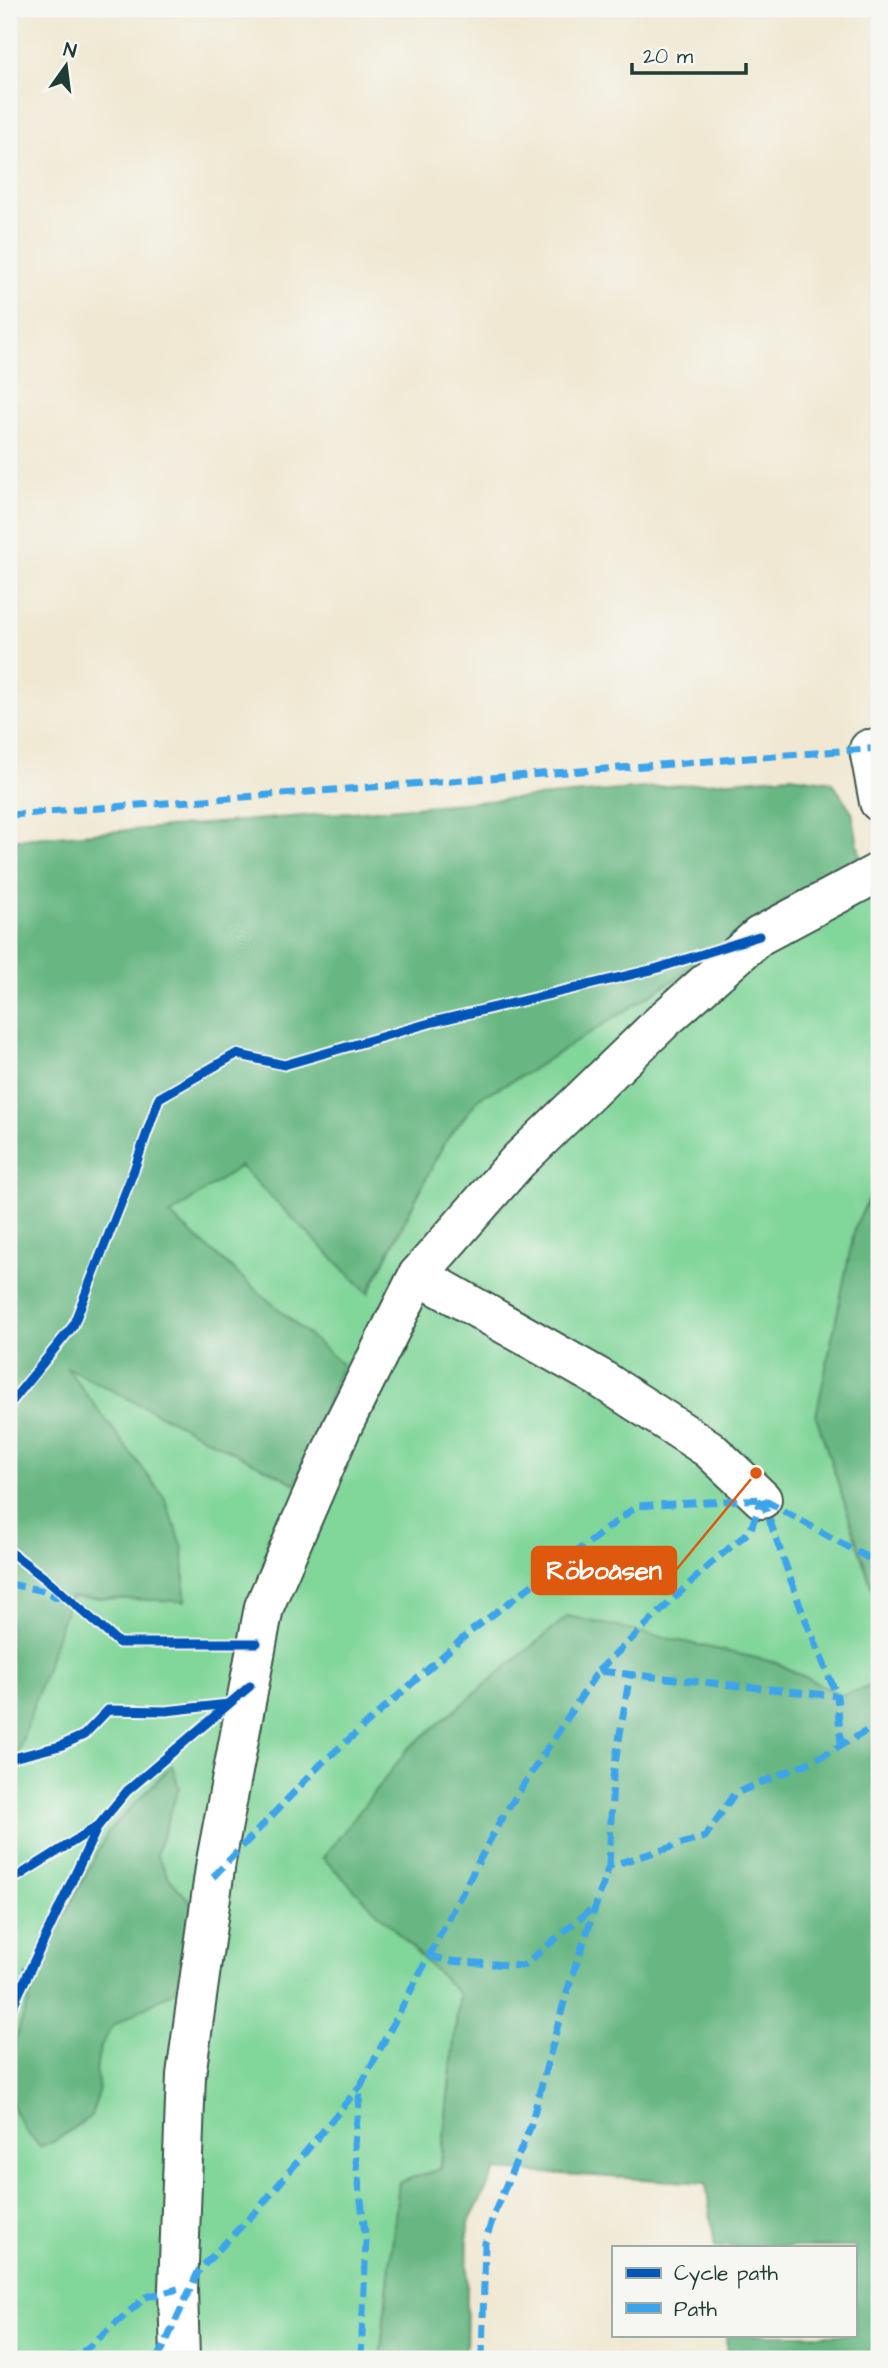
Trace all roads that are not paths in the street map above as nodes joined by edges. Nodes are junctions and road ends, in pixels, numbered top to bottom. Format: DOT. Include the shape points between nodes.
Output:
graph roads {
  1 [pos="869,749"];
  2 [pos="879,802"];
  3 [pos="879,872"];
  4 [pos="418,1275"];
  5 [pos="762,1499"];
  6 [pos="180,2359"];
  1 -- 2 [label="lane"];
  3 -- 4 [label="lane" via="759,936 518,1161"];
  4 -- 5 [label="lane" via="598,1377 709,1449"];
  4 -- 6 [label="lane" via="342,1427 264,1607 216,1861 186,2075"];
}
